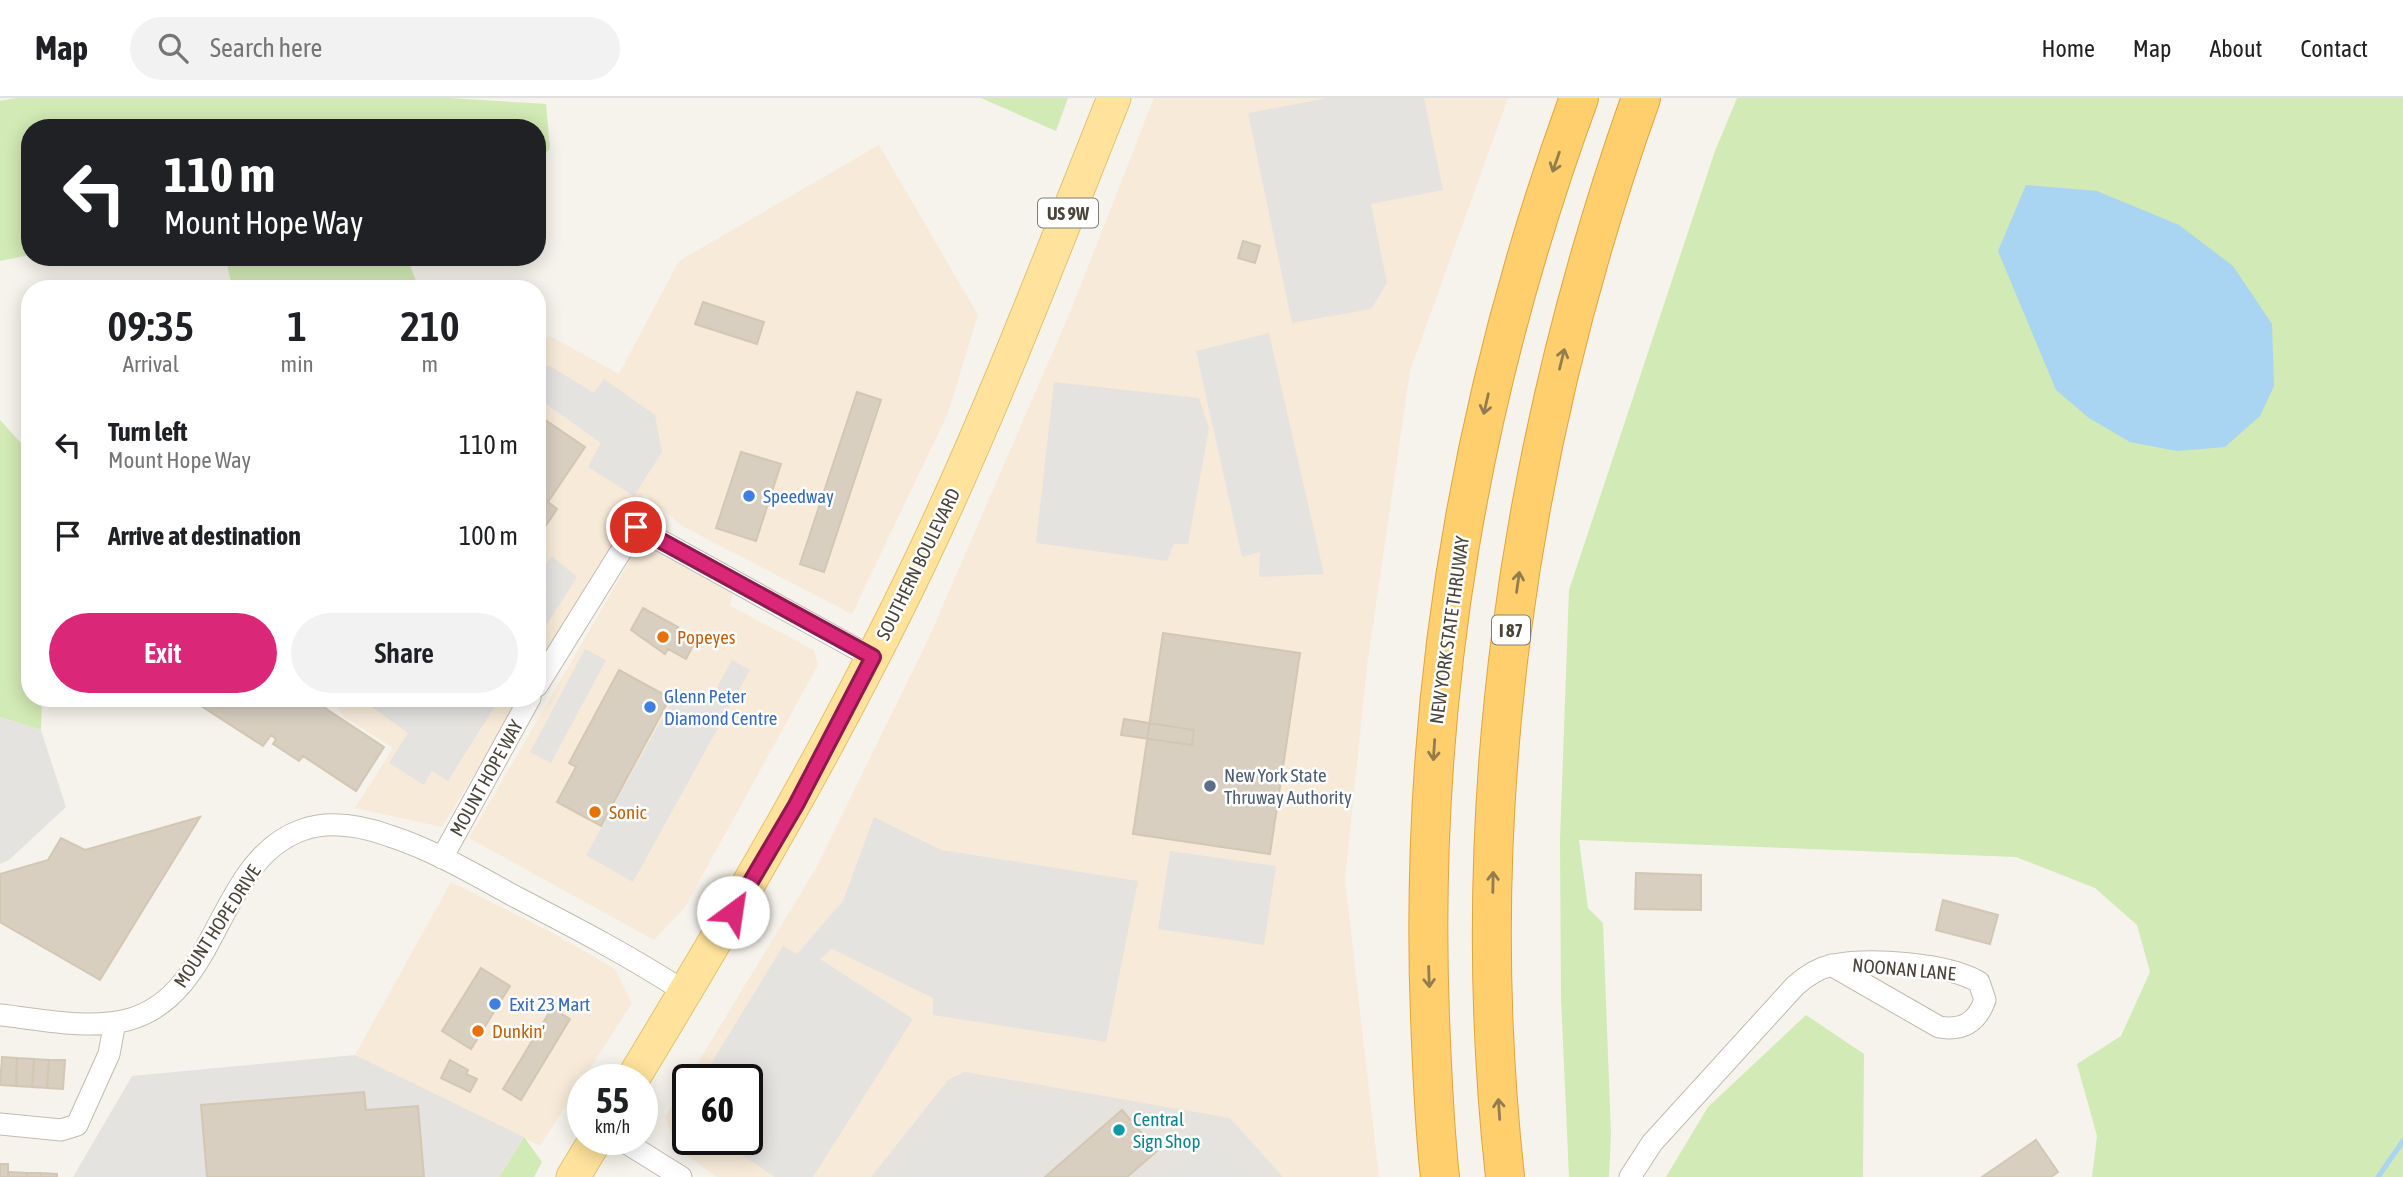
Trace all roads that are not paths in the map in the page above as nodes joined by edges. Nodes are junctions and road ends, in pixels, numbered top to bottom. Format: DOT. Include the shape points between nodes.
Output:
graph roads {
  1 [pos="1114,98"];
  2 [pos="1579,98"];
  3 [pos="1640,98"];
  4 [pos="873,657"];
  5 [pos="546,672"];
  6 [pos="525,707"];
  7 [pos="442,858"];
  8 [pos="1831,965"];
  9 [pos="685,992"];
  10 [pos="0,1015"];
  11 [pos="115,1022"];
  12 [pos="642,1064"];
  13 [pos="0,1124"];
  14 [pos="1434,1128"];
  15 [pos="586,1155"];
  16 [pos="646,1155"];
  17 [pos="573,1177"];
  18 [pos="681,1177"];
  19 [pos="1425,1177"];
  20 [pos="1440,1177"];
  21 [pos="1505,1177"];
  22 [pos="1630,1177"];
  1 -- 4 [label="main road, SOUTHERN BOULEVARD / US 9W" via="965,467"];
  2 -- 14 [label="highway, NEW YORK STATE THRUWAY, one-way" via="1503,331 1453,579 1440,673 1429,821 1427,925"];
  21 -- 3 [label="highway, I 87, one-way" via="1494,1020 1493,886 1511,634 1533,490 1565,346"];
  4 -- 5 [label="street" via="636,527"];
  4 -- 9 [label="main road, SOUTHERN BOULEVARD / US 9W" via="790,815"];
  6 -- 7 [label="street, MOUNT HOPE WAY"];
  7 -- 9 [label="street, MOUNT HOPE DRIVE" via="608,945"];
  7 -- 11 [label="street, MOUNT HOPE DRIVE" via="389,835 354,826 316,826 287,836 253,867 178,986 140,1015"];
  8 -- 8 [label="street, NOONAN LANE" via="1953,1030 1975,1019 1985,1000 1979,982 1954,972 1866,962"];
  8 -- 22 [label="street, NOONAN LANE" via="1795,986 1652,1143"];
  9 -- 12 [label="main road, SOUTHERN BOULEVARD / US 9W"];
  10 -- 11 [label="street, MOUNT HOPE DRIVE"];
  11 -- 13 [label="street" via="109,1054 77,1125 61,1130"];
  14 -- 19 [label="highway" via="1423,1150"];
  14 -- 20 [label="highway, NEW YORK STATE THRUWAY"];
  15 -- 17 [label="main road"];
  16 -- 18 [label="street"];
}
